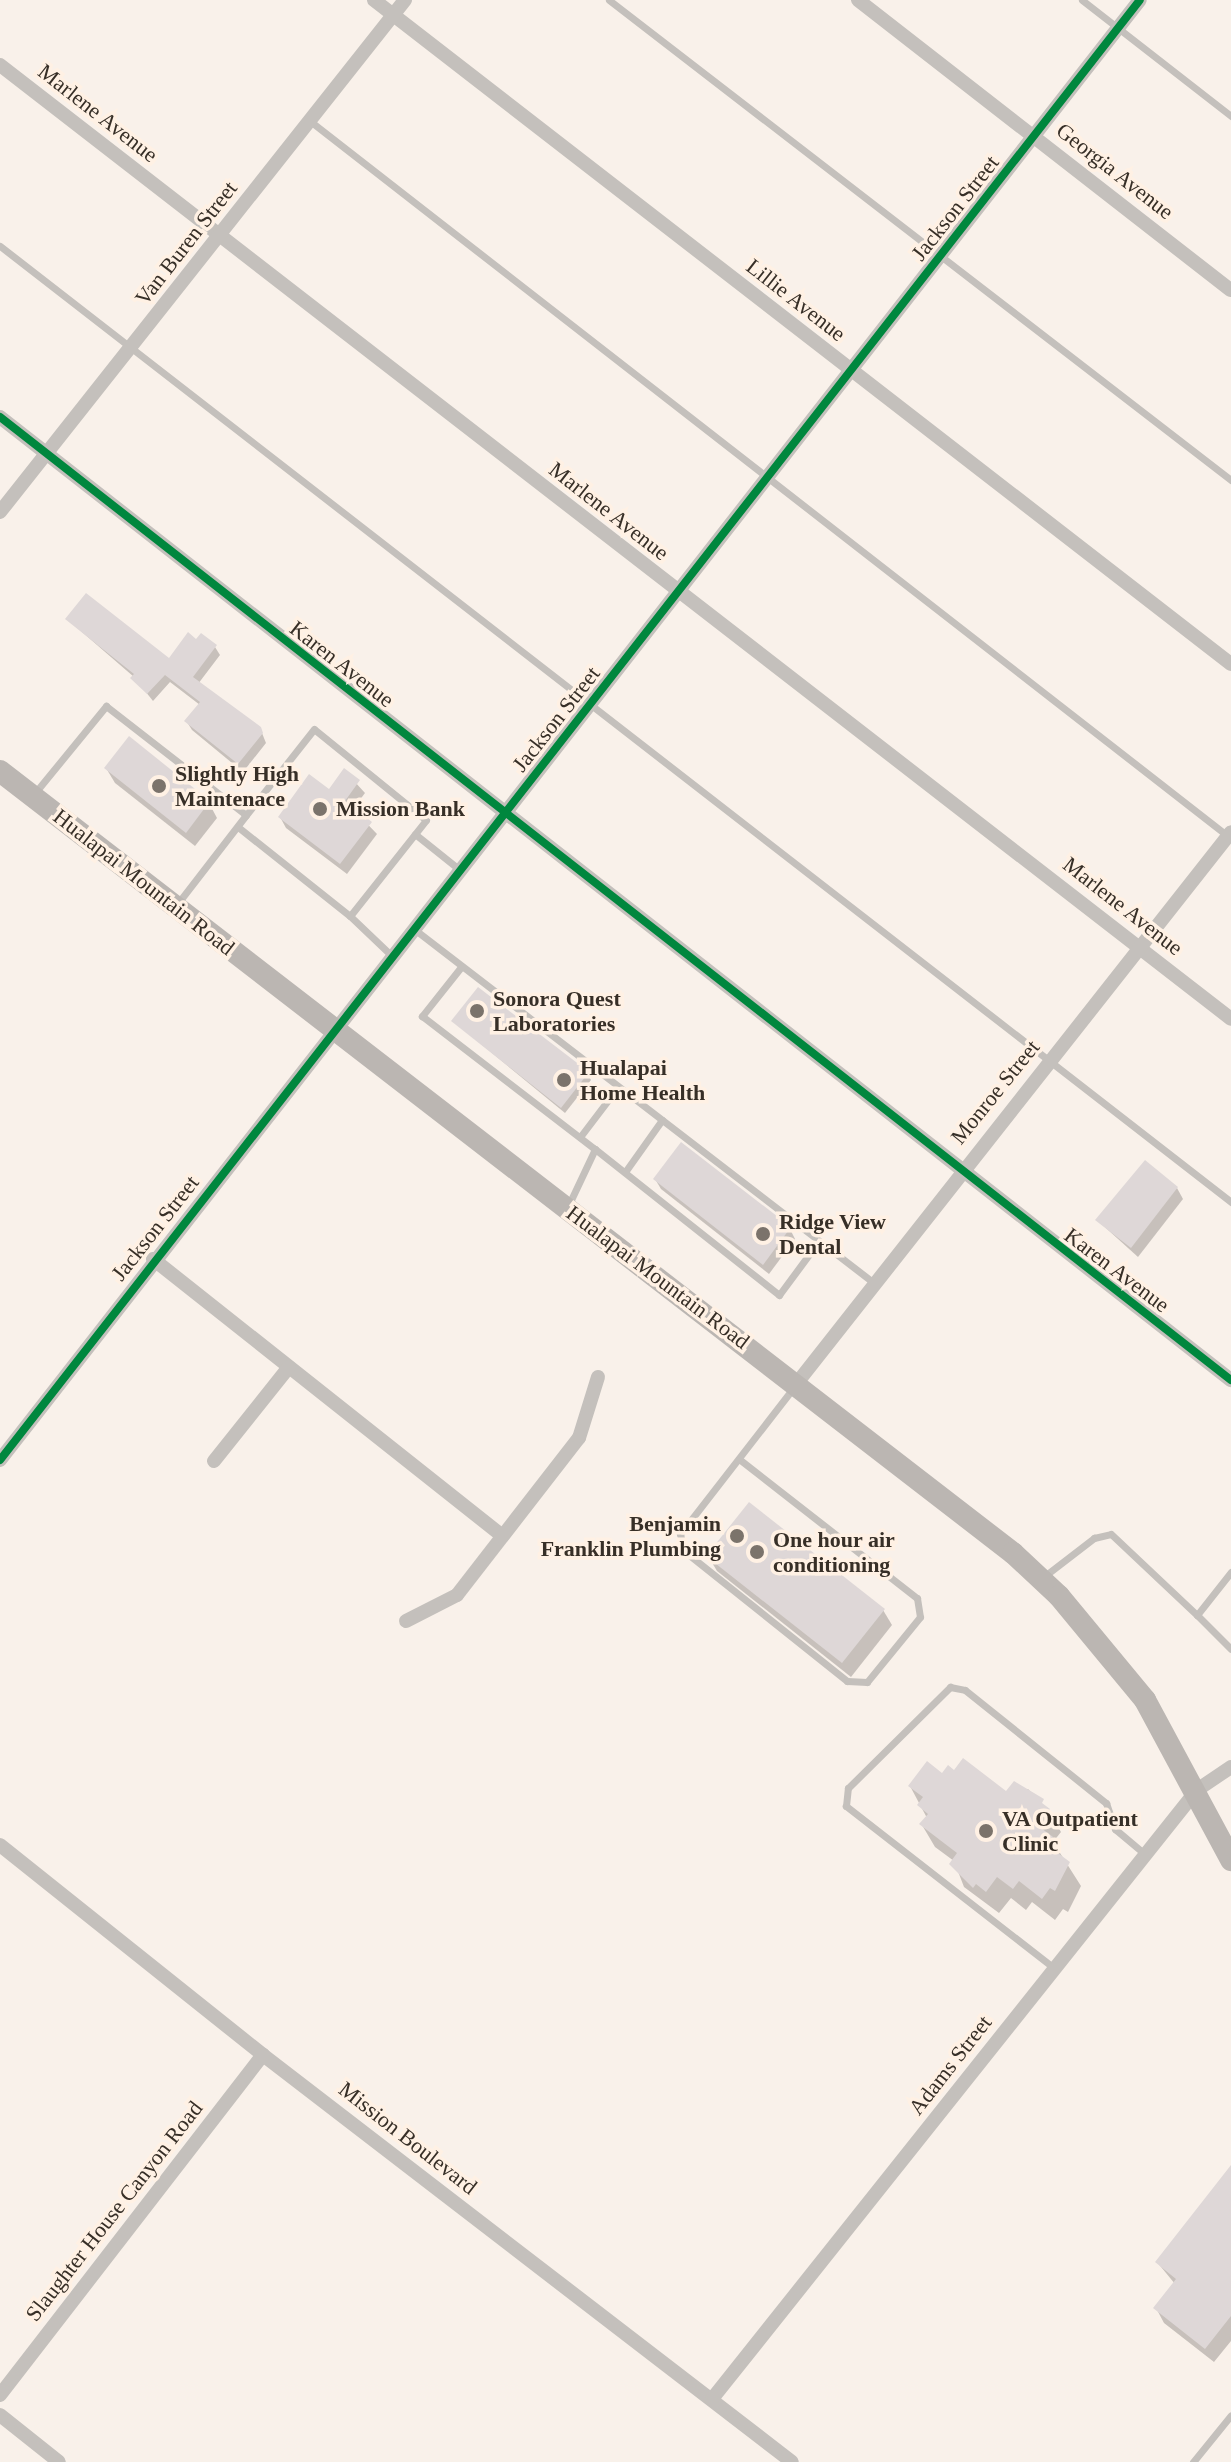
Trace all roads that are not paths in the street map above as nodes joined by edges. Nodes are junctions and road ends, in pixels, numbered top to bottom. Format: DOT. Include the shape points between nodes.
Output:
graph roads {
  1 [pos="374,0"];
  2 [pos="405,0"];
  3 [pos="609,0"];
  4 [pos="858,0"];
  5 [pos="1082,0"];
  6 [pos="1140,0"];
  7 [pos="393,15"];
  8 [pos="1118,28"];
  9 [pos="0,65"];
  10 [pos="1231,116"];
  11 [pos="310,121"];
  12 [pos="1034,135"];
  13 [pos="219,236"];
  14 [pos="0,246"];
  15 [pos="942,255"];
  16 [pos="1231,290"];
  17 [pos="130,349"];
  18 [pos="851,371"];
  19 [pos="0,417"];
  20 [pos="48,455"];
  21 [pos="769,477"];
  22 [pos="1231,480"];
  23 [pos="0,512"];
  24 [pos="678,592"];
  25 [pos="1231,664"];
  26 [pos="590,706"];
  27 [pos="0,771"];
  28 [pos="32,796"];
  29 [pos="246,815"];
  30 [pos="504,815"];
  31 [pos="238,827"];
  32 [pos="415,834"];
  33 [pos="1230,836"];
  34 [pos="461,870"];
  35 [pos="175,907"];
  36 [pos="350,916"];
  37 [pos="414,929"];
  38 [pos="1139,946"];
  39 [pos="393,957"];
  40 [pos="461,967"];
  41 [pos="1231,1019"];
  42 [pos="335,1030"];
  43 [pos="1049,1059"];
  44 [pos="618,1087"];
  45 [pos="662,1120"];
  46 [pos="580,1137"];
  47 [pos="595,1149"];
  48 [pos="625,1172"];
  49 [pos="959,1172"];
  50 [pos="1231,1202"];
  51 [pos="567,1208"];
  52 [pos="819,1241"];
  53 [pos="153,1259"];
  54 [pos="874,1283"];
  55 [pos="289,1367"];
  56 [pos="598,1377"];
  57 [pos="1231,1380"];
  58 [pos="797,1383"];
  59 [pos="739,1459"];
  60 [pos="0,1460"];
  61 [pos="214,1461"];
  62 [pos="503,1536"];
  63 [pos="1231,1572"];
  64 [pos="1041,1579"];
  65 [pos="1197,1615"];
  66 [pos="406,1621"];
  67 [pos="1231,1649"];
  68 [pos="1231,1767"];
  69 [pos="1197,1790"];
  70 [pos="0,1845"];
  71 [pos="1145,1854"];
  72 [pos="1231,1860"];
  73 [pos="1054,1968"];
  74 [pos="263,2055"];
  75 [pos="0,2395"];
  76 [pos="712,2399"];
  77 [pos="0,2415"];
  78 [pos="1231,2415"];
  79 [pos="59,2462"];
  80 [pos="792,2462"];
  81 [pos="1193,2462"];
  1 -- 7 [label="street, Lillie Avenue"];
  2 -- 7 [label="street, Van Buren Street"];
  3 -- 15 [label="lane"];
  4 -- 12 [label="street, Georgia Avenue"];
  5 -- 8 [label="lane"];
  6 -- 8 [label="street, Jackson Street"];
  7 -- 11 [label="street, Van Buren Street"];
  7 -- 18 [label="street, Lillie Avenue"];
  8 -- 10 [label="lane"];
  8 -- 12 [label="street, Jackson Street"];
  9 -- 13 [label="street, Marlene Avenue"];
  11 -- 13 [label="street, Van Buren Street"];
  11 -- 21 [label="lane"];
  12 -- 15 [label="street, Jackson Street"];
  12 -- 16 [label="street, Georgia Avenue"];
  13 -- 17 [label="street, Van Buren Street"];
  13 -- 24 [label="street, Marlene Avenue"];
  14 -- 17 [label="lane"];
  15 -- 18 [label="street, Jackson Street"];
  15 -- 22 [label="lane"];
  17 -- 20 [label="street, Van Buren Street"];
  17 -- 26 [label="lane"];
  18 -- 21 [label="street, Jackson Street"];
  18 -- 25 [label="street, Lillie Avenue"];
  19 -- 20 [label="street, Karen Avenue"];
  20 -- 23 [label="street, Van Buren Street"];
  20 -- 30 [label="street, Karen Avenue"];
  21 -- 24 [label="street, Jackson Street"];
  21 -- 33 [label="lane"];
  24 -- 26 [label="street, Jackson Street"];
  24 -- 38 [label="street, Marlene Avenue"];
  26 -- 30 [label="street, Jackson Street"];
  26 -- 43 [label="lane"];
  27 -- 28 [label="main road, Hualapai Mountain Road"];
  28 -- 29 [label="lane" via="106,706"];
  28 -- 35 [label="main road, Hualapai Mountain Road"];
  29 -- 31 [label="lane"];
  29 -- 32 [label="lane" via="314,729 426,820"];
  30 -- 34 [label="street, Jackson Street"];
  30 -- 49 [label="street, Karen Avenue"];
  31 -- 35 [label="lane"];
  31 -- 36 [label="lane"];
  32 -- 34 [label="lane"];
  32 -- 36 [label="lane"];
  33 -- 38 [label="street, Monroe Street"];
  34 -- 37 [label="street, Jackson Street"];
  35 -- 42 [label="main road, Hualapai Mountain Road"];
  36 -- 39 [label="lane"];
  37 -- 39 [label="street, Jackson Street"];
  37 -- 40 [label="lane"];
  38 -- 41 [label="street, Marlene Avenue"];
  38 -- 43 [label="street, Monroe Street"];
  39 -- 42 [label="street, Jackson Street"];
  40 -- 44 [label="lane"];
  40 -- 46 [label="lane" via="422,1016"];
  42 -- 51 [label="main road, Hualapai Mountain Road"];
  42 -- 53 [label="street, Jackson Street"];
  43 -- 49 [label="street, Monroe Street"];
  43 -- 50 [label="lane"];
  44 -- 45 [label="lane"];
  44 -- 46 [label="lane"];
  45 -- 48 [label="lane"];
  45 -- 52 [label="lane"];
  46 -- 47 [label="lane"];
  47 -- 48 [label="lane"];
  47 -- 51 [label="lane"];
  48 -- 52 [label="lane" via="779,1295"];
  49 -- 54 [label="street, Monroe Street"];
  49 -- 57 [label="street, Karen Avenue"];
  51 -- 58 [label="main road, Hualapai Mountain Road"];
  52 -- 54 [label="lane"];
  53 -- 55 [label="street"];
  53 -- 60 [label="street, Jackson Street"];
  54 -- 58 [label="street, Monroe Street"];
  55 -- 61 [label="street"];
  55 -- 62 [label="street"];
  56 -- 62 [label="street" via="579,1438"];
  58 -- 59 [label="lane"];
  58 -- 64 [label="main road, Hualapai Mountain Road" via="959,1508"];
  59 -- 59 [label="lane" via="917,1598 920,1617 867,1682 847,1681 684,1551 680,1534"];
  62 -- 66 [label="street" via="457,1595"];
  63 -- 65 [label="lane"];
  64 -- 65 [label="lane" via="1094,1538 1111,1534"];
  64 -- 69 [label="main road, Hualapai Mountain Road" via="1145,1700"];
  65 -- 67 [label="lane"];
  68 -- 69 [label="street, Adams Street"];
  69 -- 71 [label="street, Adams Street"];
  69 -- 72 [label="main road, Hualapai Mountain Road"];
  70 -- 74 [label="street, Mission Boulevard"];
  71 -- 73 [label="street, Adams Street"];
  71 -- 73 [label="lane" via="1115,1829 1106,1803 965,1690 950,1687 848,1788 846,1806"];
  73 -- 76 [label="street, Adams Street"];
  74 -- 75 [label="street, Slaughter House Canyon Road"];
  74 -- 76 [label="street, Mission Boulevard"];
  76 -- 80 [label="street, Mission Boulevard"];
  77 -- 79 [label="street"];
  78 -- 81 [label="lane"];
}
